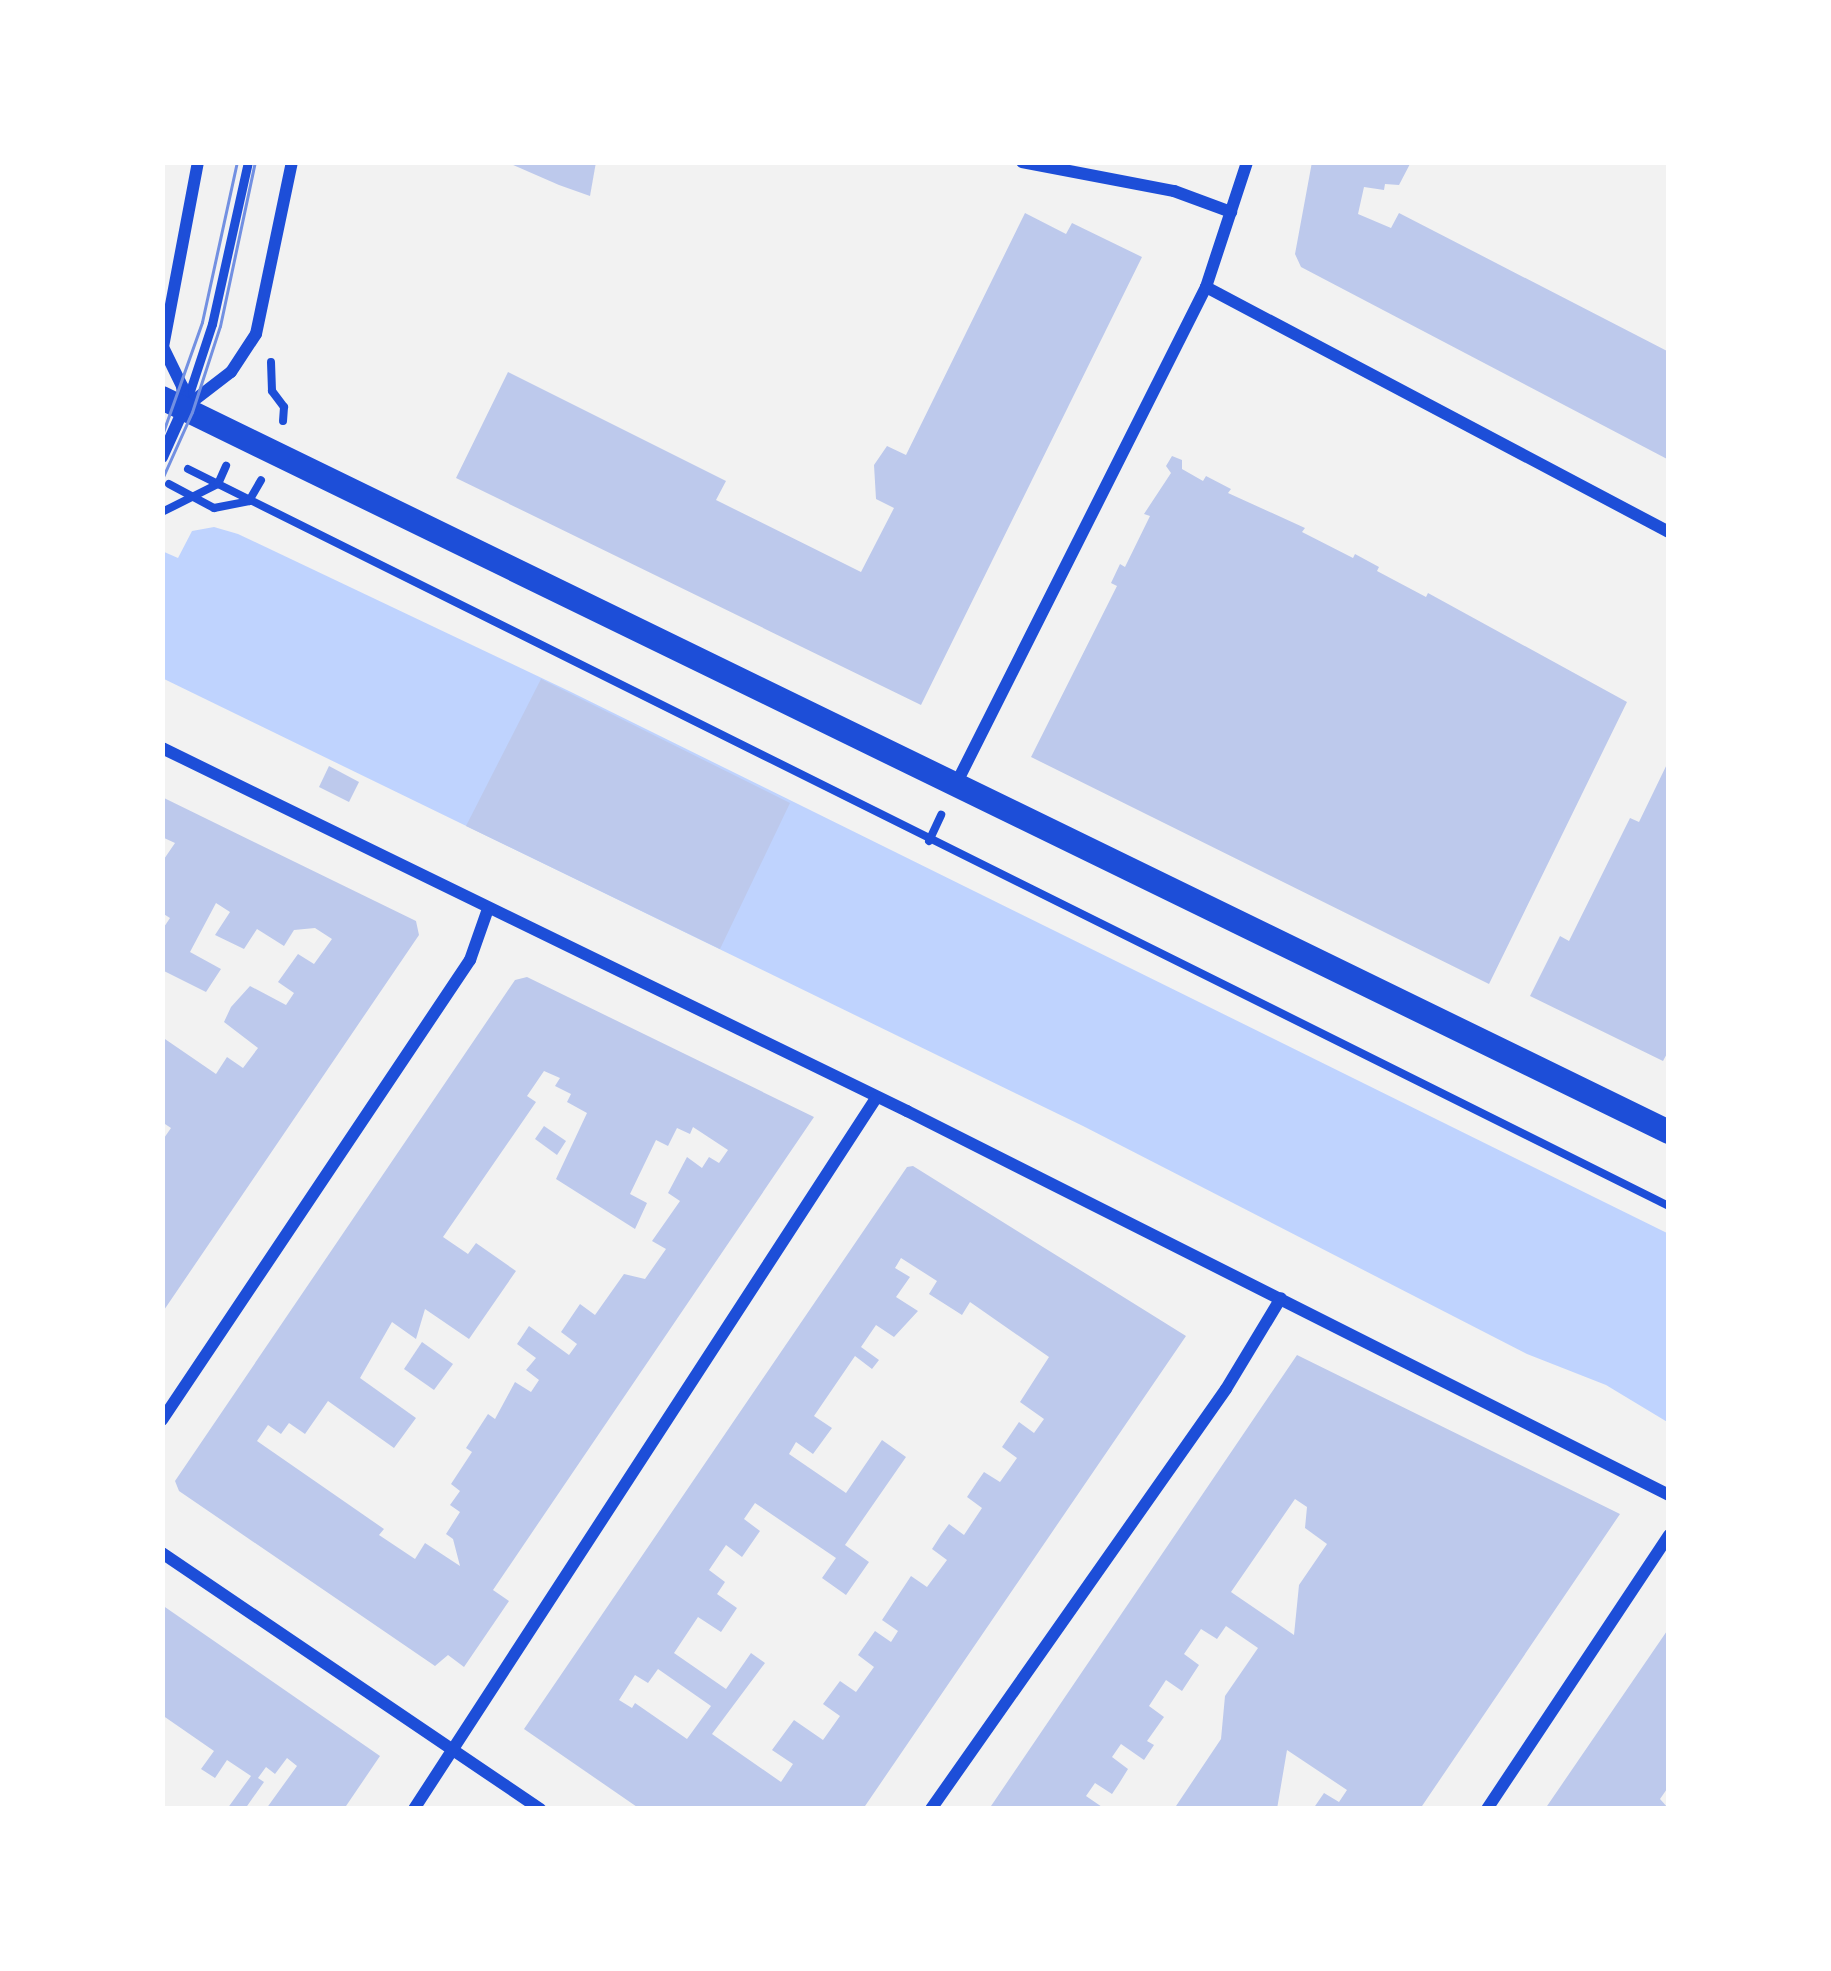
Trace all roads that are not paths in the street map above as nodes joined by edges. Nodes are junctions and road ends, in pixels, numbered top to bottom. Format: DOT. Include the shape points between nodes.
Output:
graph roads {
  1 [pos="198,162"];
  2 [pos="248,162"];
  3 [pos="292,162"];
  4 [pos="1022,162"];
  5 [pos="1247,162"];
  6 [pos="1231,212"];
  7 [pos="1206,287"];
  8 [pos="173,403"];
  9 [pos="162,457"];
  10 [pos="1669,532"];
  11 [pos="162,748"];
  12 [pos="954,788"];
  13 [pos="488,909"];
  14 [pos="876,1098"];
  15 [pos="1669,1132"];
  16 [pos="1281,1298"];
  17 [pos="162,1420"];
  18 [pos="1669,1495"];
  19 [pos="1669,1535"];
  20 [pos="162,1553"];
  21 [pos="452,1748"];
  22 [pos="414,1809"];
  23 [pos="539,1809"];
  24 [pos="931,1809"];
  25 [pos="1487,1809"];
  1 -- 8 [label="street" via="163,347 182,386"];
  2 -- 8 [label="lane" via="212,324"];
  3 -- 8 [label="street" via="256,334 231,372"];
  4 -- 6 [label="street" via="1174,191"];
  5 -- 6 [label="street"];
  6 -- 7 [label="street"];
  7 -- 10 [label="street"];
  7 -- 12 [label="street"];
  8 -- 9 [label="street"];
  8 -- 12 [label="main road"];
  11 -- 13 [label="street"];
  12 -- 15 [label="main road"];
  13 -- 14 [label="street"];
  13 -- 17 [label="street" via="470,960"];
  14 -- 16 [label="street"];
  14 -- 21 [label="street"];
  16 -- 18 [label="street"];
  16 -- 24 [label="street"];
  19 -- 25 [label="street"];
  20 -- 21 [label="street"];
  21 -- 22 [label="street"];
  21 -- 23 [label="street"];
}
